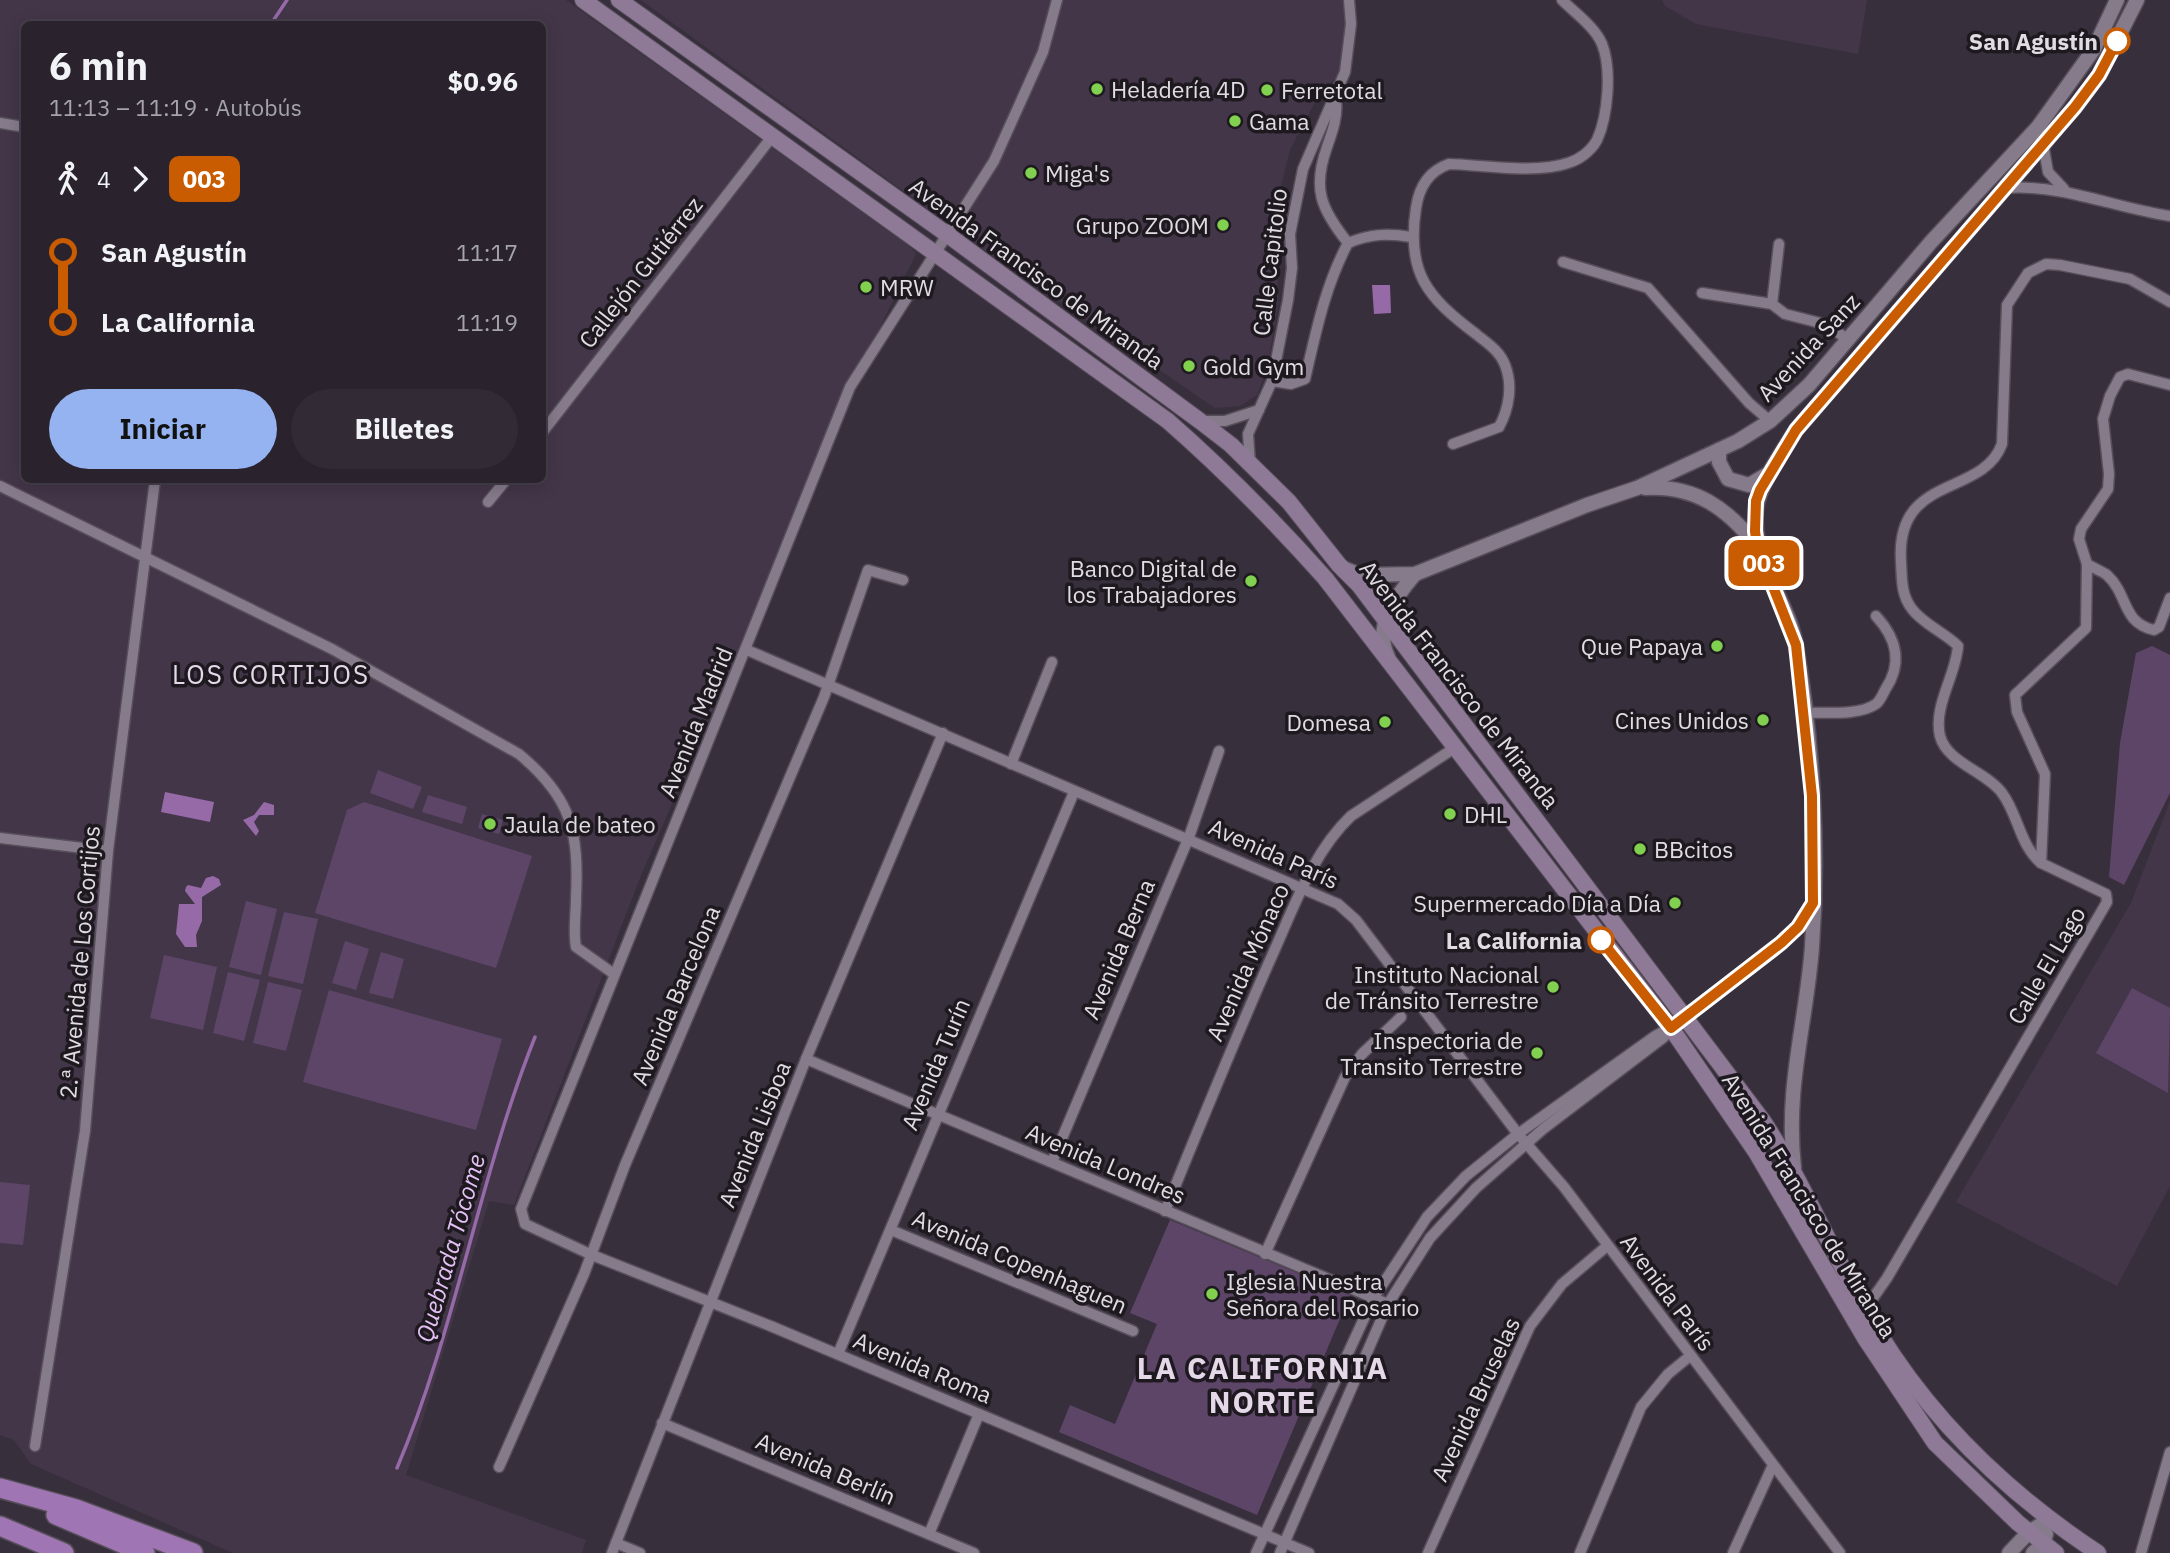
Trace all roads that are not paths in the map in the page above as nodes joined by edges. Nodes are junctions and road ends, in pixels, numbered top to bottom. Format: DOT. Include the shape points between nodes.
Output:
graph roads {
  1 [pos="583,0"];
  2 [pos="620,0"];
  3 [pos="1057,0"];
  4 [pos="1349,0"];
  5 [pos="1562,0"];
  6 [pos="2117,0"];
  7 [pos="2137,0"];
  8 [pos="1336,96"];
  9 [pos="0,123"];
  10 [pos="21,126"];
  11 [pos="771,138"];
  12 [pos="2043,143"];
  13 [pos="2006,188"];
  14 [pos="2070,193"];
  15 [pos="2170,216"];
  16 [pos="948,235"];
  17 [pos="1411,237"];
  18 [pos="1348,243"];
  19 [pos="1779,244"];
  20 [pos="934,254"];
  21 [pos="1563,262"];
  22 [pos="1702,293"];
  23 [pos="2170,302"];
  24 [pos="1772,304"];
  25 [pos="1848,340"];
  26 [pos="1272,381"];
  27 [pos="2170,384"];
  28 [pos="1259,410"];
  29 [pos="1200,421"];
  30 [pos="1770,421"];
  31 [pos="546,428"];
  32 [pos="1453,444"];
  33 [pos="1719,450"];
  34 [pos="1251,466"];
  35 [pos="1769,473"];
  36 [pos="0,480"];
  37 [pos="155,483"];
  38 [pos="504,483"];
  39 [pos="0,486"];
  40 [pos="1637,488"];
  41 [pos="488,502"];
  42 [pos="1757,546"];
  43 [pos="146,554"];
  44 [pos="2087,564"];
  45 [pos="1339,565"];
  46 [pos="1415,574"];
  47 [pos="903,580"];
  48 [pos="2170,598"];
  49 [pos="1876,616"];
  50 [pos="1386,621"];
  51 [pos="747,650"];
  52 [pos="1389,659"];
  53 [pos="1052,663"];
  54 [pos="828,685"];
  55 [pos="1804,713"];
  56 [pos="943,733"];
  57 [pos="1456,747"];
  58 [pos="1219,751"];
  59 [pos="1011,764"];
  60 [pos="1074,792"];
  61 [pos="1188,837"];
  62 [pos="0,838"];
  63 [pos="108,851"];
  64 [pos="2041,863"];
  65 [pos="1302,888"];
  66 [pos="1813,903"];
  67 [pos="614,974"];
  68 [pos="1401,1017"];
  69 [pos="1687,1017"];
  70 [pos="1671,1028"];
  71 [pos="806,1059"];
  72 [pos="937,1115"];
  73 [pos="1518,1134"];
  74 [pos="1526,1144"];
  75 [pos="1052,1162"];
  76 [pos="1794,1168"];
  77 [pos="1165,1211"];
  78 [pos="522,1219"];
  79 [pos="891,1230"];
  80 [pos="1607,1246"];
  81 [pos="1265,1254"];
  82 [pos="592,1255"];
  83 [pos="1373,1299"];
  84 [pos="711,1302"];
  85 [pos="1388,1304"];
  86 [pos="1866,1308"];
  87 [pos="1133,1331"];
  88 [pos="838,1354"];
  89 [pos="1690,1356"];
  90 [pos="979,1414"];
  91 [pos="662,1423"];
  92 [pos="35,1446"];
  93 [pos="2170,1452"];
  94 [pos="1773,1465"];
  95 [pos="499,1467"];
  96 [pos="0,1490"];
  97 [pos="2050,1519"];
  98 [pos="0,1526"];
  99 [pos="2029,1532"];
  100 [pos="929,1534"];
  101 [pos="1265,1534"];
  102 [pos="1285,1542"];
  103 [pos="614,1548"];
  104 [pos="2044,1550"];
  105 [pos="64,1553"];
  106 [pos="145,1553"];
  107 [pos="193,1553"];
  108 [pos="640,1553"];
  109 [pos="974,1553"];
  110 [pos="1256,1553"];
  111 [pos="1280,1553"];
  112 [pos="1310,1553"];
  113 [pos="1428,1553"];
  114 [pos="1580,1553"];
  115 [pos="1733,1553"];
  116 [pos="1840,1553"];
  117 [pos="2009,1553"];
  118 [pos="2098,1553"];
  119 [pos="2141,1553"];
  1 -- 11 [label="main road, Avenida Francisco de Miranda"];
  2 -- 16 [label="main road, Avenida Francisco de Miranda"];
  3 -- 16 [label="street, Avenida Madrid" via="1043,52 994,161"];
  4 -- 8 [label="street, Calle Capitolio" via="1345,72"];
  5 -- 17 [label="street" via="1593,32 1603,51 1606,86 1596,141 1583,157 1550,168 1449,164 1437,168 1417,199"];
  6 -- 25 [label="street, Avenida Sanz" via="2094,49 2038,127"];
  7 -- 12 [label="street, Avenida Sanz" via="2099,75"];
  8 -- 18 [label="street" via="1336,122 1319,168 1318,186 1324,207"];
  8 -- 26 [label="street, Calle Capitolio" via="1303,169 1290,234 1293,268"];
  9 -- 10 [label="street"];
  11 -- 20 [label="main road, Avenida Francisco de Miranda"];
  11 -- 31 [label="street, Callejón Gutiérrez"];
  12 -- 13 [label="street, Avenida Sanz"];
  12 -- 14 [label="street" via="2048,172"];
  13 -- 14 [label="street"];
  13 -- 35 [label="street, Avenida Sanz" via="1796,430"];
  14 -- 15 [label="street"];
  16 -- 20 [label="street, Avenida Madrid"];
  16 -- 29 [label="main road, Avenida Francisco de Miranda"];
  17 -- 18 [label="street" via="1368,235"];
  17 -- 32 [label="street" via="1426,287 1439,306 1505,362 1508,406 1499,427"];
  18 -- 26 [label="street" via="1323,303 1305,379 1291,384"];
  19 -- 24 [label="street"];
  20 -- 51 [label="street, Avenida Madrid" via="850,387"];
  20 -- 52 [label="main road, Avenida Francisco de Miranda" via="1168,421 1224,470 1325,578"];
  21 -- 30 [label="street" via="1647,288"];
  22 -- 24 [label="street"];
  23 -- 64 [label="street" via="2130,279 2046,264 2028,273 2007,305 1998,456 1988,466 1929,496 1911,516 1900,540 1905,599 1913,612 1958,646 1941,712 1940,737 1949,752 2001,791 2031,853"];
  24 -- 25 [label="street" via="1785,314 1828,325"];
  25 -- 30 [label="street, Avenida Sanz"];
  26 -- 28 [label="street, Calle Capitolio"];
  27 -- 44 [label="street" via="2128,374 2120,377 2110,396 2103,419 2108,489 2081,528 2079,539"];
  28 -- 29 [label="street" via="1225,421"];
  28 -- 34 [label="street, Calle Capitolio" via="1248,434"];
  29 -- 34 [label="main road, Avenida Francisco de Miranda"];
  30 -- 33 [label="street, Avenida Sanz"];
  33 -- 35 [label="street" via="1724,476 1734,482 1749,485"];
  33 -- 40 [label="street, Avenida Sanz"];
  34 -- 45 [label="main road, Avenida Francisco de Miranda" via="1289,502"];
  35 -- 42 [label="street, Avenida Sanz" via="1756,501"];
  36 -- 43 [label="street"];
  37 -- 43 [label="street, 2.ª Avenida de Los Cortijos"];
  38 -- 41 [label="street"];
  39 -- 43 [label="street"];
  40 -- 42 [label="street" via="1672,488 1705,497"];
  40 -- 46 [label="street, Avenida Sanz"];
  42 -- 55 [label="street" via="1792,627"];
  43 -- 63 [label="street, 2.ª Avenida de Los Cortijos"];
  43 -- 67 [label="street" via="332,649 519,754 542,773 562,799 574,829 578,856 576,947"];
  44 -- 48 [label="street" via="2107,575 2132,620 2143,627 2159,627"];
  44 -- 64 [label="street" via="2086,628 2015,695 2017,712 2045,774"];
  45 -- 46 [label="street" via="1360,575"];
  45 -- 50 [label="main road, Avenida Francisco de Miranda"];
  46 -- 50 [label="street" via="1397,595"];
  47 -- 54 [label="street, Avenida Barcelona" via="869,570"];
  49 -- 55 [label="street" via="1890,631 1898,662 1880,700 1861,709"];
  50 -- 52 [label="street" via="1382,640"];
  50 -- 69 [label="main road, Avenida Francisco de Miranda"];
  51 -- 54 [label="street, Avenida París"];
  51 -- 67 [label="street, Avenida Madrid"];
  52 -- 57 [label="main road, Avenida Francisco de Miranda"];
  53 -- 59 [label="street"];
  54 -- 56 [label="street, Avenida París"];
  54 -- 82 [label="street, Avenida Barcelona" via="625,1165"];
  55 -- 66 [label="street" via="1812,796"];
  56 -- 59 [label="street, Avenida París"];
  56 -- 71 [label="street, Avenida Lisboa"];
  57 -- 65 [label="street, Avenida Mónaco" via="1351,816 1337,830"];
  57 -- 70 [label="main road, Avenida Francisco de Miranda"];
  58 -- 61 [label="street, Avenida Berna"];
  59 -- 60 [label="street, Avenida París"];
  60 -- 61 [label="street, Avenida París"];
  60 -- 72 [label="street, Avenida Turín"];
  61 -- 65 [label="street, Avenida París"];
  61 -- 75 [label="street, Avenida Berna"];
  62 -- 63 [label="street"];
  63 -- 92 [label="street, 2.ª Avenida de Los Cortijos" via="85,1131"];
  64 -- 86 [label="street, Calle El Lago" via="2106,894 2107,902"];
  65 -- 73 [label="street, Avenida París" via="1338,904 1356,920"];
  65 -- 77 [label="street, Avenida Mónaco"];
  66 -- 69 [label="street" via="1781,943"];
  66 -- 76 [label="street" via="1812,950 1793,1081"];
  67 -- 78 [label="street, Avenida Madrid" via="521,1209"];
  68 -- 81 [label="street" via="1345,1077"];
  69 -- 70 [label="street"];
  69 -- 76 [label="main road, Avenida Francisco de Miranda"];
  70 -- 73 [label="street"];
  70 -- 74 [label="street"];
  70 -- 99 [label="main road, Avenida Francisco de Miranda" via="1756,1152 1915,1414 1957,1465"];
  71 -- 72 [label="street, Avenida Londres"];
  71 -- 84 [label="street, Avenida Lisboa"];
  72 -- 75 [label="street, Avenida Londres"];
  72 -- 79 [label="street, Avenida Turín"];
  73 -- 74 [label="street, Avenida París"];
  73 -- 83 [label="street" via="1445,1195 1412,1236"];
  74 -- 80 [label="street, Avenida París"];
  74 -- 85 [label="street" via="1444,1221"];
  75 -- 77 [label="street, Avenida Londres"];
  76 -- 86 [label="main road, Avenida Francisco de Miranda"];
  77 -- 81 [label="street, Avenida Londres"];
  78 -- 82 [label="street, Avenida Roma"];
  79 -- 87 [label="street, Avenida Copenhaguen"];
  79 -- 88 [label="street, Avenida Turín"];
  80 -- 89 [label="street, Avenida París"];
  80 -- 113 [label="street, Avenida Bruselas" via="1562,1284 1530,1326"];
  81 -- 83 [label="street, Avenida Londres"];
  82 -- 84 [label="street, Avenida Roma"];
  82 -- 95 [label="street, Avenida Barcelona"];
  83 -- 85 [label="street, Avenida Londres"];
  83 -- 101 [label="street"];
  84 -- 88 [label="street, Avenida Roma"];
  84 -- 91 [label="street, Avenida Lisboa"];
  85 -- 102 [label="street"];
  86 -- 97 [label="main road, Avenida Francisco de Miranda" via="1907,1373 1964,1443 2003,1483"];
  88 -- 90 [label="street, Avenida Roma"];
  89 -- 94 [label="street, Avenida París"];
  89 -- 114 [label="street" via="1641,1407"];
  90 -- 100 [label="street"];
  90 -- 101 [label="street, Avenida Roma"];
  91 -- 100 [label="street, Avenida Berlín"];
  91 -- 103 [label="street, Avenida Lisboa"];
  93 -- 119 [label="street"];
  94 -- 115 [label="street"];
  94 -- 116 [label="street, Avenida París"];
  96 -- 106 [label="highway"];
  96 -- 107 [label="highway" via="76,1509"];
  97 -- 99 [label="street"];
  97 -- 104 [label="street"];
  97 -- 118 [label="main road, Avenida Francisco de Miranda"];
  98 -- 105 [label="highway"];
  99 -- 104 [label="main road, Avenida Francisco de Miranda"];
  99 -- 117 [label="street"];
  100 -- 109 [label="street, Avenida Berlín"];
  101 -- 102 [label="street, Avenida Roma"];
  101 -- 110 [label="street"];
  102 -- 111 [label="street"];
  102 -- 112 [label="street, Avenida Roma"];
  103 -- 108 [label="street"];
}
